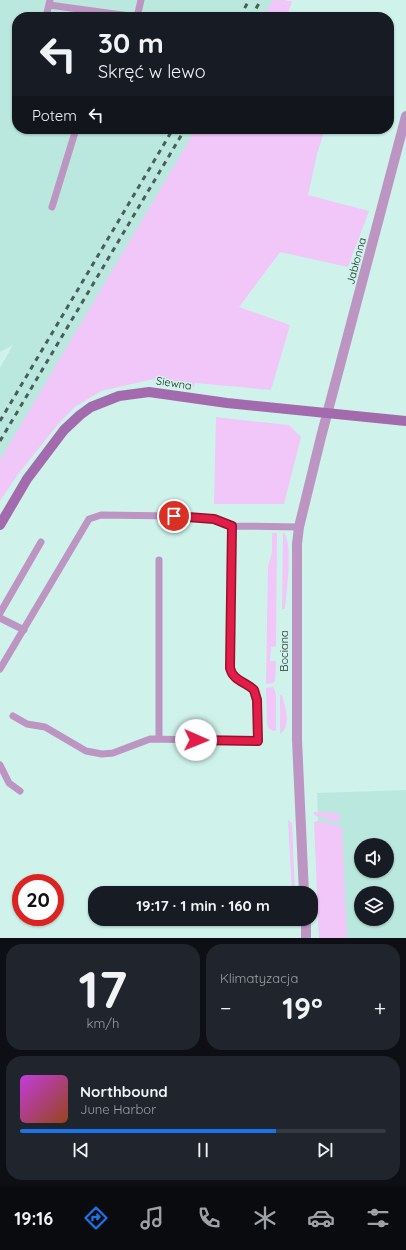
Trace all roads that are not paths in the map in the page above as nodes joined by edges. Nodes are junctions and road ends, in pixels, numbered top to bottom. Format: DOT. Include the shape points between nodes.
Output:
graph roads {
  1 [pos="141,0"];
  2 [pos="50,2"];
  3 [pos="47,12"];
  4 [pos="108,12"];
  5 [pos="138,12"];
  6 [pos="406,116"];
  7 [pos="74,134"];
  8 [pos="52,207"];
  9 [pos="329,413"];
  10 [pos="405,419"];
  11 [pos="0,526"];
  12 [pos="232,526"];
  13 [pos="299,527"];
  14 [pos="41,542"];
  15 [pos="159,560"];
  16 [pos="0,613"];
  17 [pos="0,618"];
  18 [pos="24,630"];
  19 [pos="0,670"];
  20 [pos="13,716"];
  21 [pos="159,739"];
  22 [pos="0,764"];
  23 [pos="20,791"];
  24 [pos="304,886"];
  25 [pos="306,926"];
  26 [pos="306,938"];
  1 -- 5 [label="lane"];
  2 -- 3 [label="lane"];
  2 -- 4 [label="lane"];
  6 -- 9 [label="street, Jabłonna"];
  7 -- 8 [label="lane"];
  9 -- 10 [label="street, Siewna"];
  9 -- 11 [label="street, Siewna" via="149,392 125,394 103,400 80,414 48,448"];
  9 -- 13 [label="street, Bociana"];
  12 -- 13 [label="lane"];
  12 -- 18 [label="lane" via="214,519 174,516 101,515 90,519"];
  12 -- 21 [label="lane" via="230,668 231,673 252,688 256,694 258,741"];
  13 -- 24 [label="street, Bociana" via="297,733"];
  14 -- 16 [label="lane"];
  15 -- 21 [label="lane"];
  17 -- 18 [label="lane"];
  18 -- 19 [label="lane"];
  20 -- 21 [label="lane" via="27,724 45,727 86,751 102,754 113,753 150,739"];
  22 -- 23 [label="lane" via="8,784"];
  25 -- 26 [label="street"];
}
